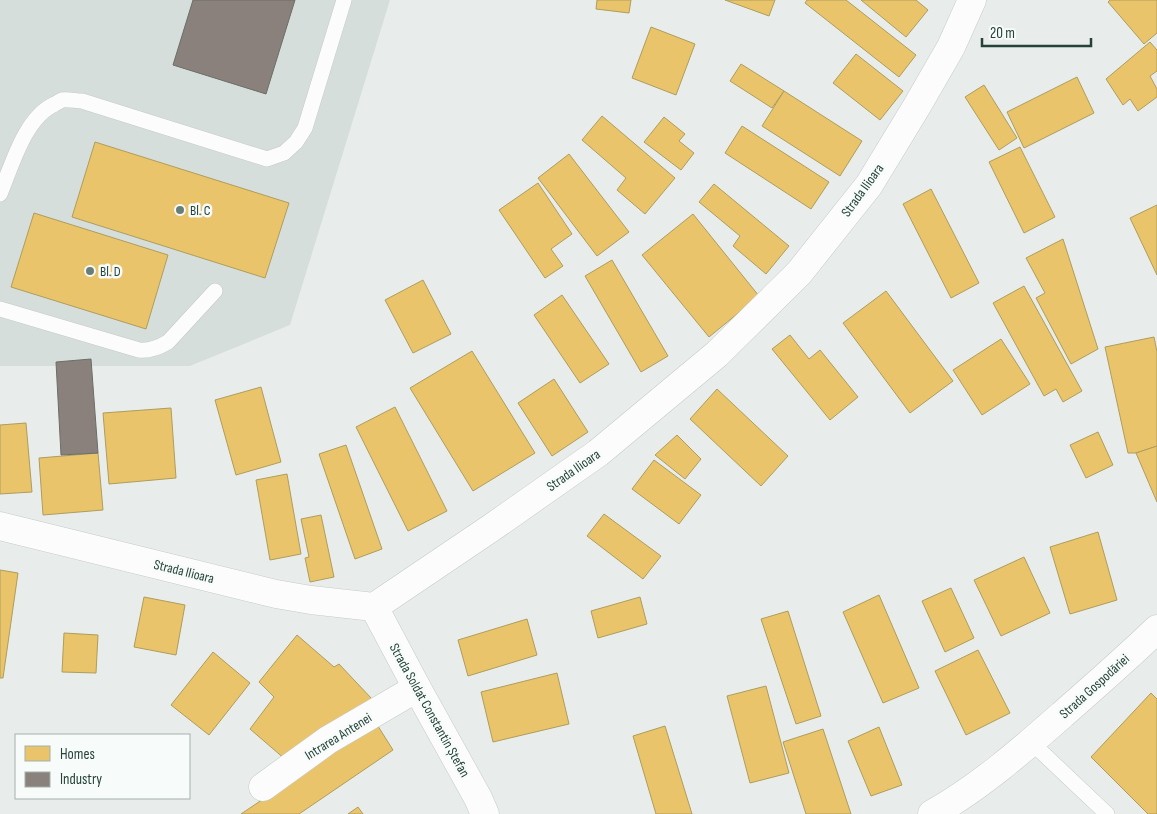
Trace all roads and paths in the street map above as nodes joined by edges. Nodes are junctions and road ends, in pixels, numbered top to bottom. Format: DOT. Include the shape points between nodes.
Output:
graph roads {
  1 [pos="344,0"];
  2 [pos="972,0"];
  3 [pos="0,194"];
  4 [pos="215,291"];
  5 [pos="0,309"];
  6 [pos="0,526"];
  7 [pos="374,607"];
  8 [pos="1157,629"];
  9 [pos="417,688"];
  10 [pos="1031,742"];
  11 [pos="262,787"];
  12 [pos="485,814"];
  13 [pos="932,814"];
  14 [pos="1107,814"];
  1 -- 3 [label="lane" via="305,128 284,153 267,158 82,101 62,100 39,115 29,128"];
  2 -- 7 [label="street, Strada Ilioara" via="951,47 869,185 799,273 717,354 598,453"];
  4 -- 5 [label="lane" via="168,342 148,351"];
  6 -- 7 [label="street, Strada Ilioara" via="276,594"];
  7 -- 9 [label="street, Strada Soldat Constantin Ștefan"];
  8 -- 10 [label="street, Strada Gospodăriei"];
  9 -- 11 [label="street, Intrarea Antenei" via="328,740"];
  9 -- 12 [label="street, Strada Soldat Constantin Ștefan"];
  10 -- 13 [label="street, Strada Gospodăriei" via="982,781"];
  10 -- 14 [label="lane"];
}
